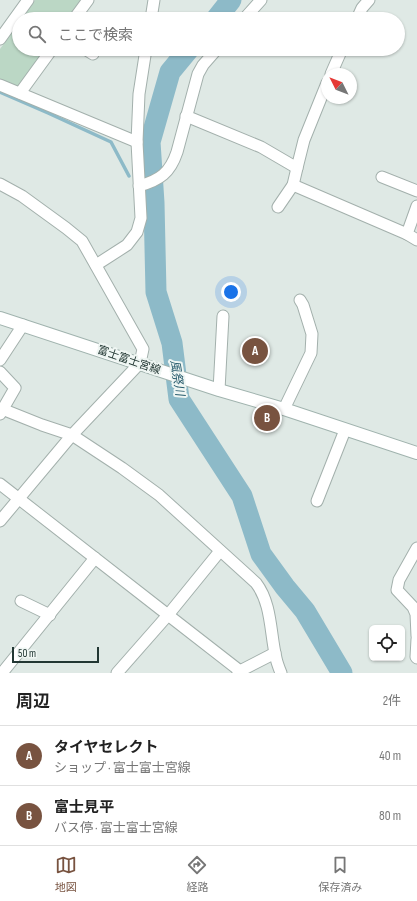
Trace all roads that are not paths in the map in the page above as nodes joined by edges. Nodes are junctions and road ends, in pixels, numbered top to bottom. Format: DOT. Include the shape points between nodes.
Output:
graph roads {
  1 [pos="28,0"];
  2 [pos="88,0"];
  3 [pos="154,0"];
  4 [pos="261,0"];
  5 [pos="369,0"];
  6 [pos="19,12"];
  7 [pos="79,12"];
  8 [pos="152,12"];
  9 [pos="250,12"];
  10 [pos="360,12"];
  11 [pos="12,22"];
  12 [pos="0,39"];
  13 [pos="47,56"];
  14 [pos="145,56"];
  15 [pos="211,56"];
  16 [pos="339,56"];
  17 [pos="334,68"];
  18 [pos="0,86"];
  19 [pos="20,94"];
  20 [pos="321,98"];
  21 [pos="186,116"];
  22 [pos="137,142"];
  23 [pos="297,168"];
  24 [pos="382,177"];
  25 [pos="0,184"];
  26 [pos="140,185"];
  27 [pos="293,185"];
  28 [pos="417,191"];
  29 [pos="417,206"];
  30 [pos="278,207"];
  31 [pos="407,234"];
  32 [pos="417,240"];
  33 [pos="96,265"];
  34 [pos="300,300"];
  35 [pos="223,316"];
  36 [pos="0,318"];
  37 [pos="24,326"];
  38 [pos="0,360"];
  39 [pos="140,363"];
  40 [pos="0,372"];
  41 [pos="219,390"];
  42 [pos="284,409"];
  43 [pos="1,411"];
  44 [pos="345,430"];
  45 [pos="72,435"];
  46 [pos="417,453"];
  47 [pos="0,484"];
  48 [pos="20,498"];
  49 [pos="317,501"];
  50 [pos="0,521"];
  51 [pos="417,548"];
  52 [pos="220,551"];
  53 [pos="95,558"];
  54 [pos="21,601"];
  55 [pos="50,615"];
  56 [pos="168,615"];
  57 [pos="417,636"];
  58 [pos="417,639"];
  59 [pos="275,653"];
  60 [pos="417,658"];
  61 [pos="239,672"];
  62 [pos="2,673"];
  63 [pos="117,673"];
  64 [pos="281,673"];
  1 -- 6 [label="street"];
  2 -- 7 [label="street"];
  3 -- 8 [label="street"];
  4 -- 9 [label="street"];
  5 -- 10 [label="street"];
  11 -- 12 [label="street"];
  13 -- 19 [label="street"];
  14 -- 22 [label="street" via="139,94"];
  15 -- 21 [label="street" via="198,74"];
  16 -- 17 [label="street"];
  18 -- 19 [label="street"];
  19 -- 22 [label="street"];
  20 -- 23 [label="street" via="304,140"];
  21 -- 23 [label="street" via="261,146"];
  21 -- 26 [label="street" via="173,163 160,177"];
  22 -- 26 [label="street"];
  23 -- 27 [label="street"];
  24 -- 28 [label="street"];
  25 -- 33 [label="street" via="22,196 82,241"];
  26 -- 33 [label="street" via="141,218 137,232 127,245"];
  27 -- 30 [label="street"];
  27 -- 31 [label="street"];
  29 -- 31 [label="street"];
  31 -- 32 [label="street"];
  33 -- 39 [label="street" via="143,348"];
  34 -- 42 [label="street" via="312,334 311,353"];
  35 -- 41 [label="street"];
  36 -- 37 [label="main road, 富士富士宮線"];
  37 -- 38 [label="street"];
  37 -- 39 [label="main road, 富士富士宮線"];
  39 -- 41 [label="main road, 富士富士宮線"];
  39 -- 45 [label="street"];
  40 -- 43 [label="street" via="15,388"];
  41 -- 42 [label="main road, 富士富士宮線"];
  42 -- 44 [label="main road, 富士富士宮線"];
  43 -- 45 [label="street"];
  44 -- 46 [label="main road, 富士富士宮線"];
  44 -- 49 [label="street"];
  45 -- 48 [label="street"];
  45 -- 52 [label="street" via="159,495"];
  47 -- 48 [label="street"];
  48 -- 50 [label="street"];
  48 -- 53 [label="street"];
  51 -- 57 [label="street" via="399,580 397,590 413,607 416,614"];
  52 -- 56 [label="street"];
  52 -- 59 [label="street" via="262,590"];
  53 -- 55 [label="street"];
  53 -- 56 [label="street"];
  54 -- 55 [label="street"];
  55 -- 62 [label="street"];
  56 -- 61 [label="street"];
  56 -- 63 [label="street"];
  58 -- 60 [label="street"];
  59 -- 61 [label="street"];
  59 -- 64 [label="street"];
}
